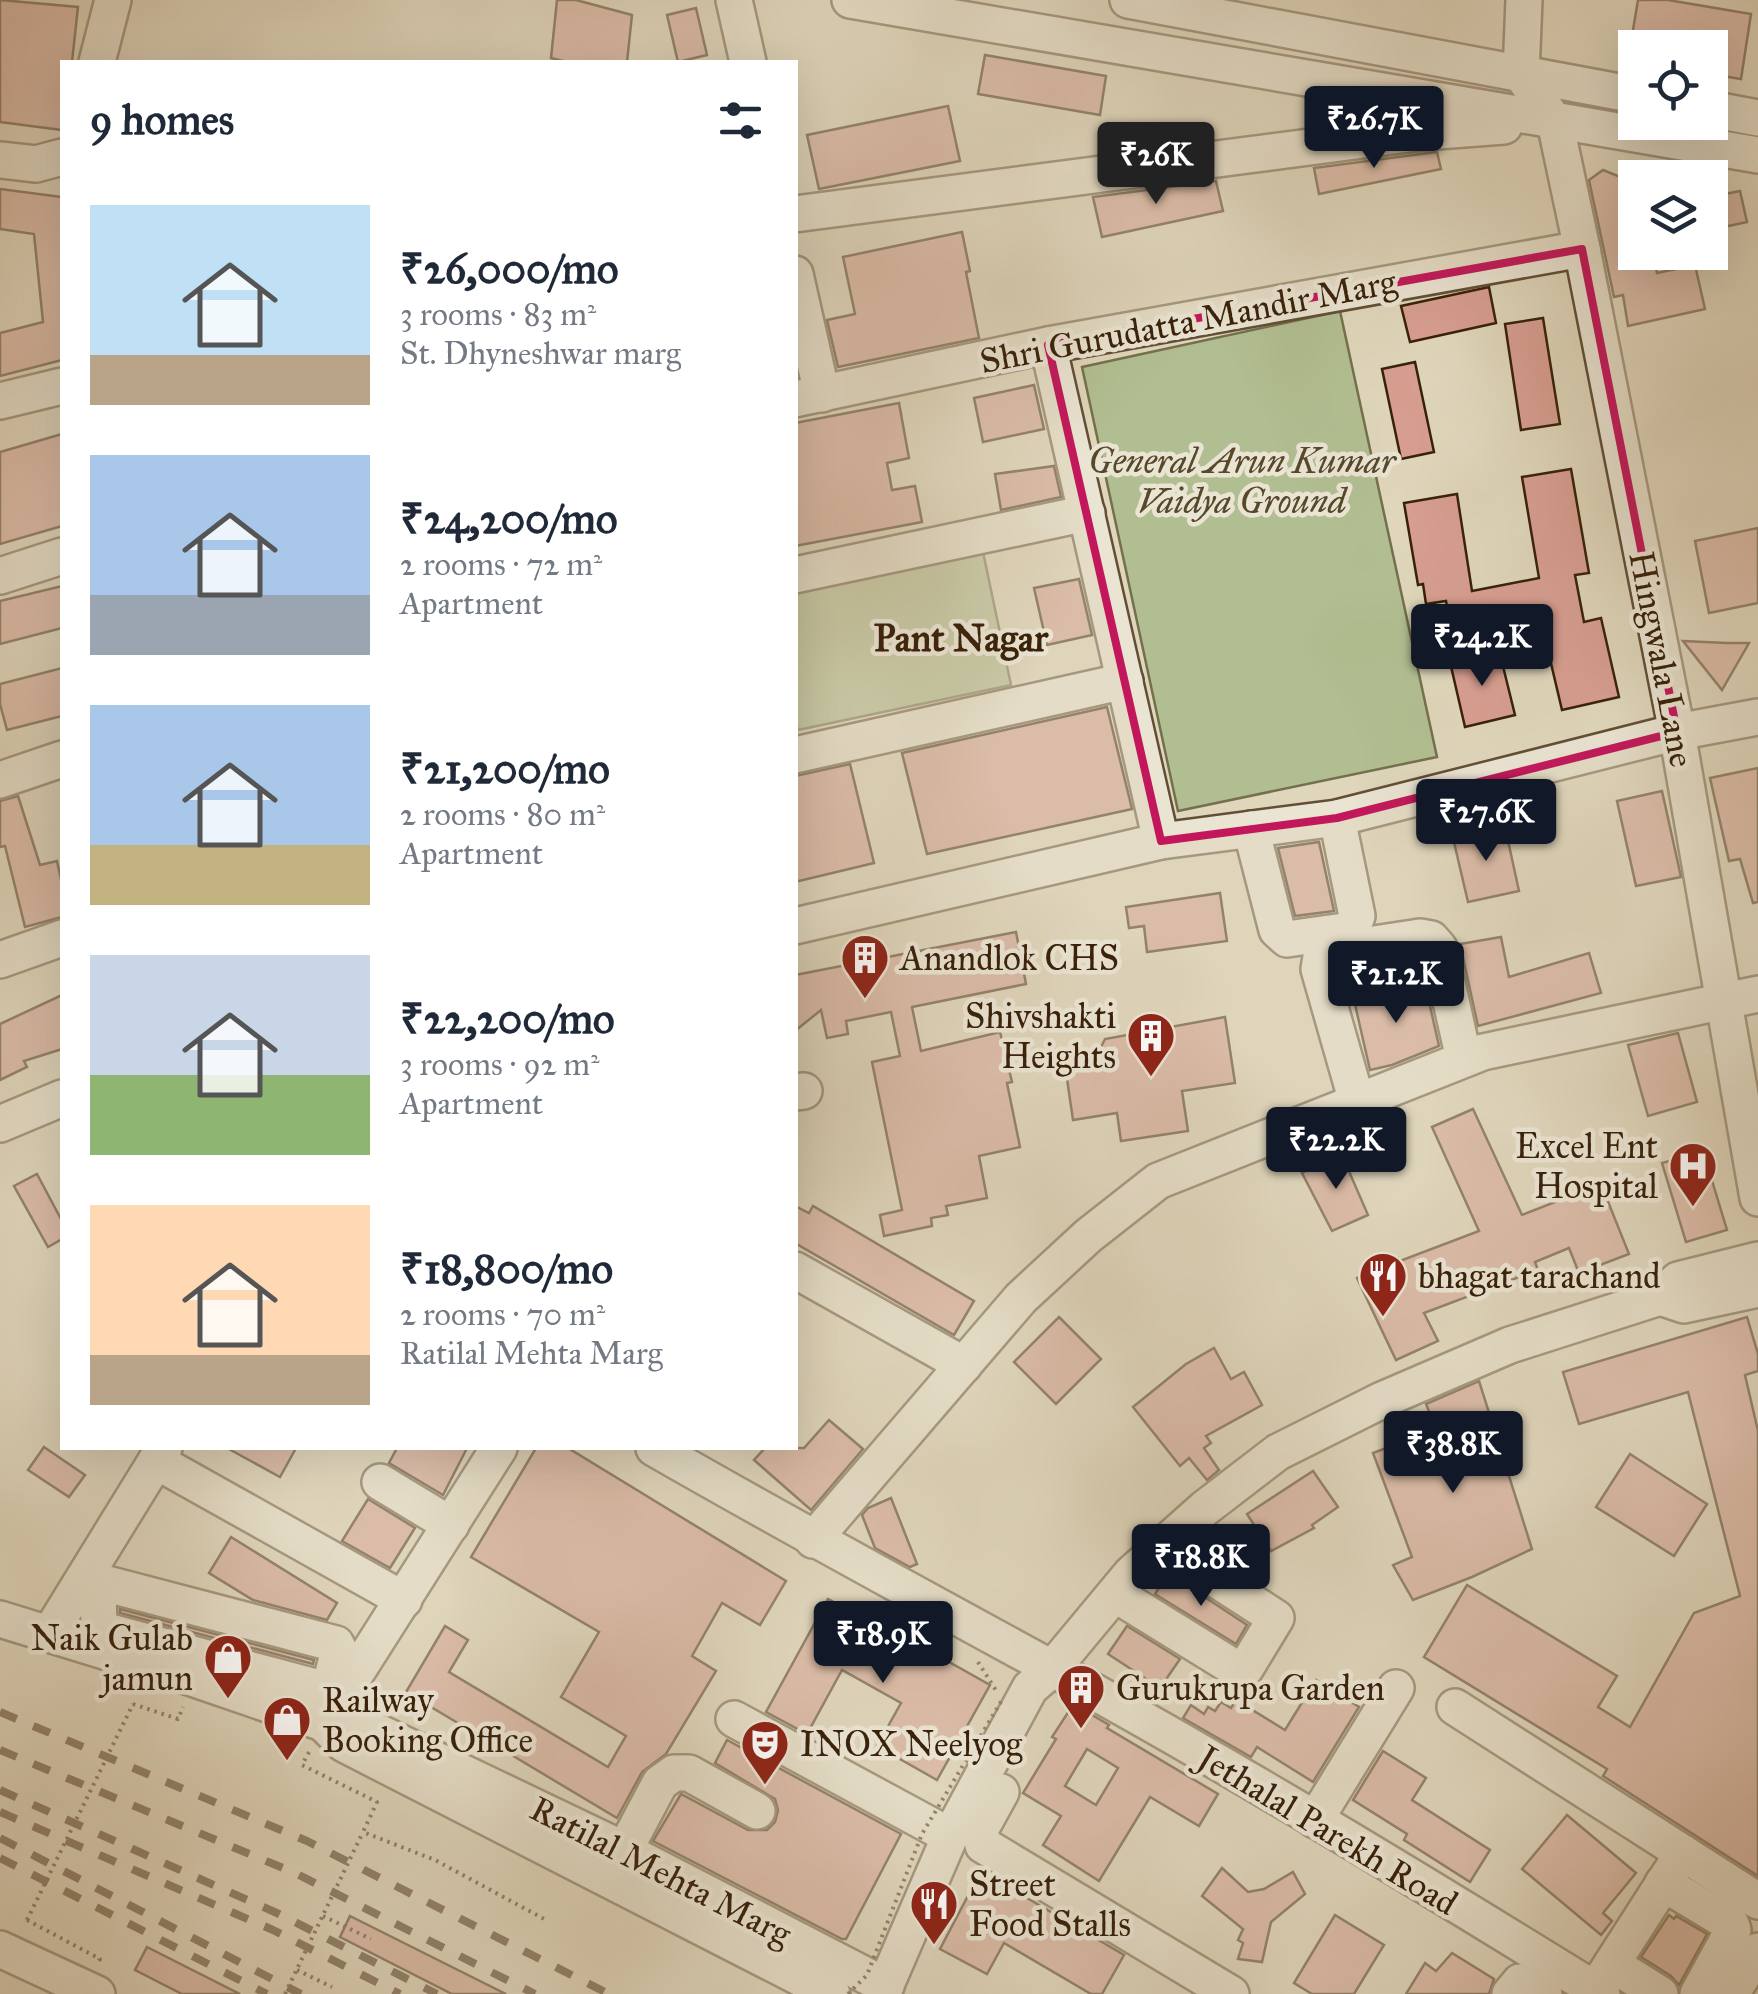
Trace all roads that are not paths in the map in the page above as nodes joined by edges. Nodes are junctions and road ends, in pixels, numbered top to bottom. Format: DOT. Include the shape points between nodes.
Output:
graph roads {
  1 [pos="734,0"];
  2 [pos="850,0"];
  3 [pos="1128,0"];
  4 [pos="1524,0"];
  5 [pos="109,1"];
  6 [pos="98,60"];
  7 [pos="748,60"];
  8 [pos="1521,74"];
  9 [pos="1618,92"];
  10 [pos="1728,112"];
  11 [pos="1758,118"];
  12 [pos="1555,122"];
  13 [pos="1758,156"];
  14 [pos="60,158"];
  15 [pos="0,160"];
  16 [pos="798,214"];
  17 [pos="1582,249"];
  18 [pos="798,300"];
  19 [pos="1048,345"];
  20 [pos="60,386"];
  21 [pos="809,396"];
  22 [pos="0,401"];
  23 [pos="1087,514"];
  24 [pos="60,557"];
  25 [pos="798,574"];
  26 [pos="0,576"];
  27 [pos="1125,680"];
  28 [pos="1758,717"];
  29 [pos="1677,732"];
  30 [pos="798,754"];
  31 [pos="60,760"];
  32 [pos="0,780"];
  33 [pos="1338,825"];
  34 [pos="1252,837"];
  35 [pos="1162,841"];
  36 [pos="798,925"];
  37 [pos="60,939"];
  38 [pos="0,960"];
  39 [pos="1758,994"];
  40 [pos="1723,1002"];
  41 [pos="1464,1059"];
  42 [pos="60,1099"];
  43 [pos="1357,1102"];
  44 [pos="0,1124"];
  45 [pos="1758,1198"];
  46 [pos="1758,1260"];
  47 [pos="798,1272"];
  48 [pos="1758,1289"];
  49 [pos="1660,1297"];
  50 [pos="964,1366"];
  51 [pos="498,1450"];
  52 [pos="657,1450"];
  53 [pos="160,1454"];
  54 [pos="380,1482"];
  55 [pos="451,1525"];
  56 [pos="814,1540"];
  57 [pos="1163,1545"];
  58 [pos="1115,1594"];
  59 [pos="404,1600"];
  60 [pos="0,1619"];
  61 [pos="50,1633"];
  62 [pos="1052,1669"];
  63 [pos="340,1681"];
  64 [pos="1396,1688"];
  65 [pos="291,1696"];
  66 [pos="1455,1707"];
  67 [pos="734,1718"];
  68 [pos="323,1724"];
  69 [pos="757,1811"];
  70 [pos="1315,1820"];
  71 [pos="966,1841"];
  72 [pos="1682,1852"];
  73 [pos="618,1864"];
  74 [pos="1663,1882"];
  75 [pos="1758,1900"];
  76 [pos="0,1948"];
  77 [pos="1758,1950"];
  78 [pos="1603,1983"];
  79 [pos="1719,1987"];
  80 [pos="884,1990"];
  81 [pos="97,1994"];
  82 [pos="832,1994"];
  83 [pos="1230,1994"];
  84 [pos="1510,1994"];
  85 [pos="1544,1994"];
  86 [pos="1660,1994"];
  1 -- 7 [label="street"];
  2 -- 12 [label="street"];
  3 -- 8 [label="street"];
  4 -- 8 [label="street"];
  5 -- 6 [label="street"];
  8 -- 9 [label="street"];
  8 -- 12 [label="street"];
  10 -- 11 [label="street"];
  12 -- 13 [label="street"];
  12 -- 16 [label="street" via="1424,132"];
  12 -- 17 [label="street, Hingwala Lane"];
  14 -- 15 [label="street" via="36,164"];
  17 -- 19 [label="street, Shri Gurudatta Mandir Marg"];
  17 -- 29 [label="street, Hingwala Lane"];
  18 -- 21 [label="street"];
  19 -- 21 [label="street, Shri Gurudatta Mandir Marg"];
  19 -- 23 [label="street"];
  20 -- 22 [label="street"];
  23 -- 25 [label="street"];
  23 -- 27 [label="street"];
  24 -- 26 [label="street"];
  27 -- 30 [label="street"];
  27 -- 35 [label="street"];
  28 -- 29 [label="street"];
  29 -- 33 [label="street"];
  29 -- 40 [label="street, Hingwala Lane"];
  31 -- 32 [label="street"];
  33 -- 34 [label="street"];
  33 -- 34 [label="street" via="1357,916 1353,926 1287,939 1270,908"];
  34 -- 35 [label="street"];
  35 -- 36 [label="street"];
  37 -- 38 [label="street"];
  39 -- 40 [label="street"];
  40 -- 41 [label="street"];
  40 -- 45 [label="street, Hingwala Lane"];
  41 -- 43 [label="street"];
  41 -- 43 [label="street" via="1440,948 1431,939 1328,951 1319,969"];
  42 -- 44 [label="street"];
  43 -- 50 [label="street" via="1158,1181 1021,1298"];
  46 -- 49 [label="street" via="1678,1280"];
  47 -- 50 [label="street"];
  48 -- 49 [label="street, Ratilal Mehta Marg" via="1684,1305"];
  49 -- 57 [label="street, Ratilal Mehta Marg" via="1510,1345 1295,1443"];
  50 -- 56 [label="street"];
  51 -- 55 [label="street"];
  52 -- 56 [label="street, Jethalal Parekh Road"];
  53 -- 59 [label="street"];
  53 -- 61 [label="street"];
  54 -- 55 [label="street"];
  55 -- 59 [label="street"];
  56 -- 62 [label="street, Jethalal Parekh Road"];
  57 -- 58 [label="street, Ratilal Mehta Marg"];
  57 -- 58 [label="street" via="1276,1618 1245,1669"];
  58 -- 62 [label="street, Ratilal Mehta Marg"];
  59 -- 63 [label="street"];
  60 -- 61 [label="street"];
  61 -- 65 [label="street"];
  62 -- 70 [label="street, Jethalal Parekh Road"];
  62 -- 71 [label="street, Ratilal Mehta Marg" via="1050,1701 980,1830"];
  63 -- 65 [label="street"];
  63 -- 65 [label="street" via="339,1650 332,1642 106,1584 98,1588 99,1629"];
  63 -- 68 [label="street"];
  64 -- 70 [label="street"];
  65 -- 68 [label="street"];
  66 -- 72 [label="street"];
  67 -- 71 [label="street"];
  68 -- 73 [label="street" via="344,1744"];
  69 -- 73 [label="street" via="679,1771 660,1783"];
  70 -- 78 [label="street, Jethalal Parekh Road"];
  71 -- 80 [label="street, Ratilal Mehta Marg"];
  71 -- 83 [label="street"];
  72 -- 74 [label="street"];
  72 -- 75 [label="street"];
  73 -- 80 [label="street, Ratilal Mehta Marg"];
  73 -- 82 [label="street"];
  74 -- 78 [label="street"];
  74 -- 79 [label="street" via="1730,1924"];
  76 -- 81 [label="street"];
  77 -- 79 [label="street"];
  78 -- 86 [label="street, Jethalal Parekh Road"];
  84 -- 85 [label="street" via="1520,1982"];
}
